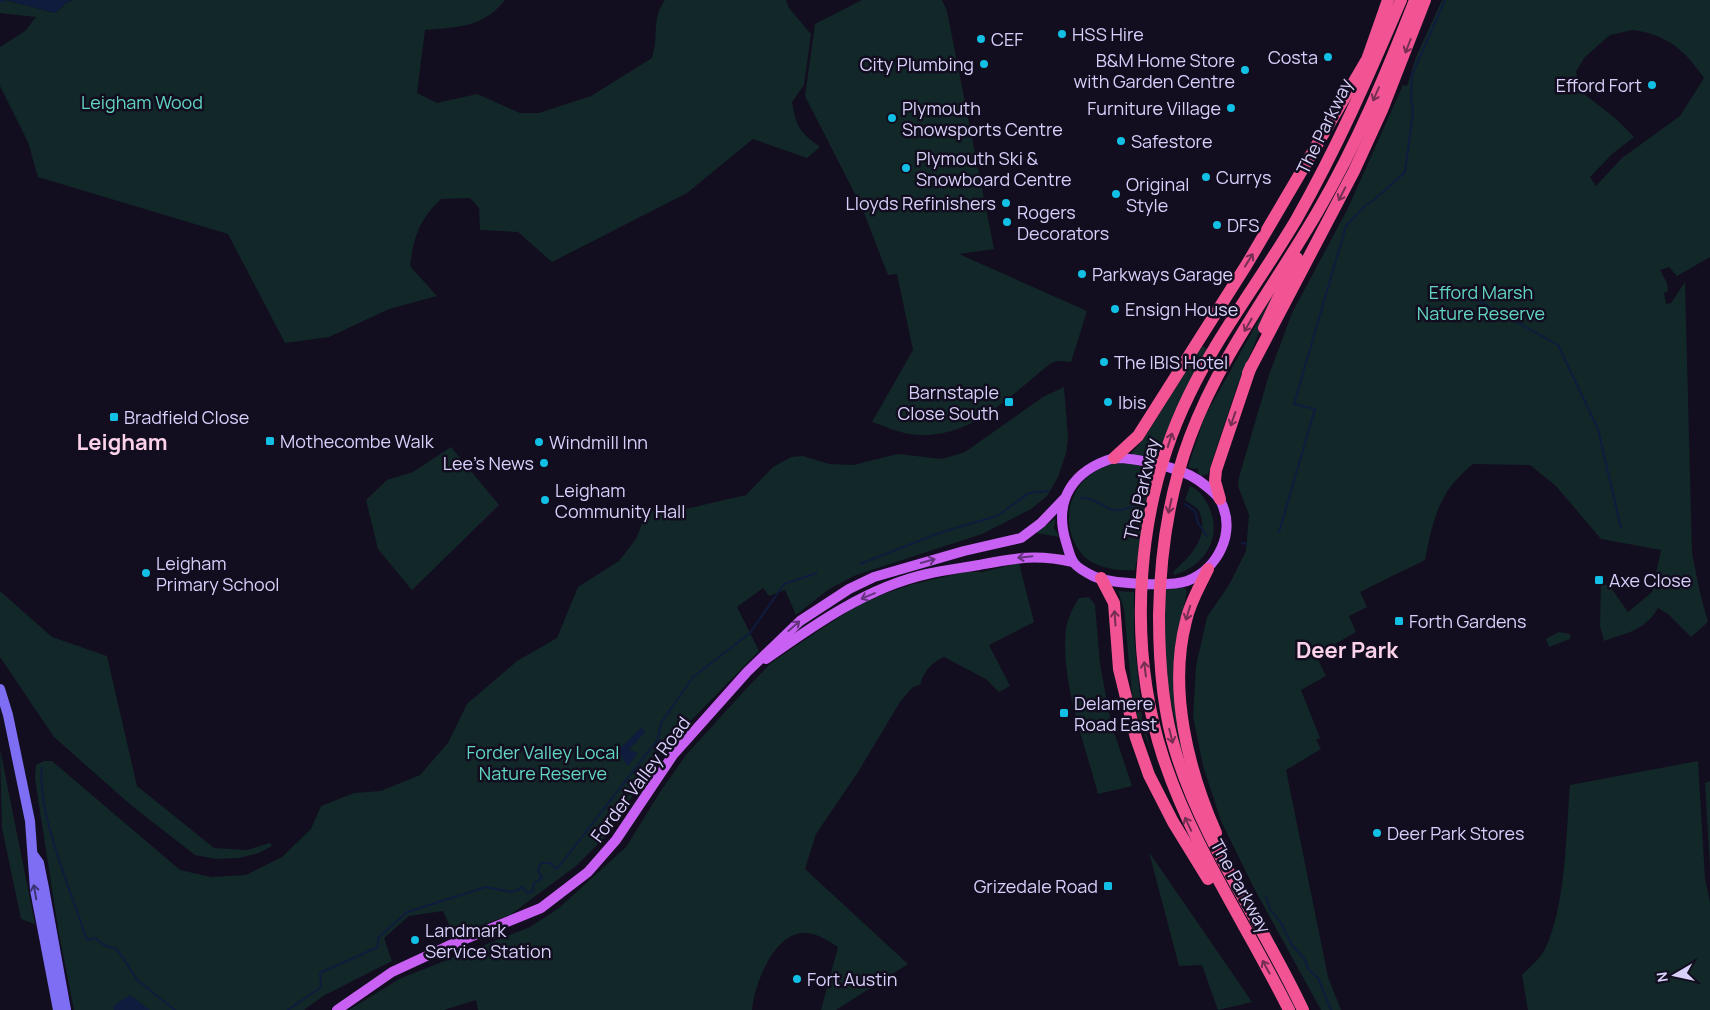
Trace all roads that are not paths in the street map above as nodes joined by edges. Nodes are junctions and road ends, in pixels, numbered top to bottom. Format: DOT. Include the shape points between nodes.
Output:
graph roads {
  1 [pos="1388,0"];
  2 [pos="1401,0"];
  3 [pos="1415,0"];
  4 [pos="1425,0"];
  5 [pos="1368,56"];
  6 [pos="1319,210"];
  7 [pos="1262,272"];
  8 [pos="1248,373"];
  9 [pos="1114,458"];
  10 [pos="1064,499"];
  11 [pos="1220,499"];
  12 [pos="1073,562"];
  13 [pos="1208,568"];
  14 [pos="1101,578"];
  15 [pos="747,672"];
  16 [pos="0,688"];
  17 [pos="34,856"];
  18 [pos="1236,885"];
  19 [pos="1246,931"];
  20 [pos="338,1009"];
  21 [pos="58,1010"];
  22 [pos="66,1010"];
  23 [pos="1289,1010"];
  24 [pos="1303,1010"];
  1 -- 5 [label="highway"];
  2 -- 7 [label="highway, The Parkway" via="1357,102 1322,172"];
  3 -- 6 [label="highway, The Parkway, one-way" via="1357,136"];
  4 -- 8 [label="highway, one-way" via="1354,171"];
  5 -- 7 [label="highway" via="1336,134"];
  9 -- 5 [label="highway, one-way" via="1138,436 1247,264"];
  6 -- 8 [label="highway" via="1275,300"];
  6 -- 18 [label="highway, The Parkway, one-way" via="1272,283 1205,402 1175,482 1166,524 1160,580 1159,643 1168,725 1197,813"];
  19 -- 7 [label="highway, The Parkway, one-way" via="1186,820 1162,754 1145,671 1141,578 1158,480 1172,435 1208,357"];
  8 -- 11 [label="highway, one-way" via="1216,470"];
  9 -- 10 [label="main road" via="1085,471"];
  9 -- 11 [label="main road" via="1152,464 1196,478"];
  10 -- 12 [label="main road" via="1062,528"];
  15 -- 10 [label="main road, Forder Valley Road, one-way" via="800,621 849,589 921,562 1021,538"];
  11 -- 13 [label="main road" via="1225,522 1224,543 1217,559"];
  12 -- 14 [label="main road"];
  12 -- 15 [label="main road, Forder Valley Road, one-way" via="1025,557 918,576 862,598 799,635"];
  13 -- 14 [label="main road" via="1194,578 1175,584"];
  13 -- 18 [label="highway, one-way" via="1192,599 1185,623 1180,703 1196,782"];
  19 -- 14 [label="highway, one-way" via="1204,873 1149,775 1126,703 1119,669 1114,604"];
  15 -- 20 [label="main road, Forder Valley Road" via="673,755 616,840 588,872 541,908 392,972"];
  16 -- 17 [label="main road" via="24,792"];
  21 -- 17 [label="main road, one-way" via="31,866"];
  17 -- 22 [label="main road" via="39,863"];
  18 -- 24 [label="highway, The Parkway"];
  23 -- 19 [label="highway, The Parkway, one-way"];
}
